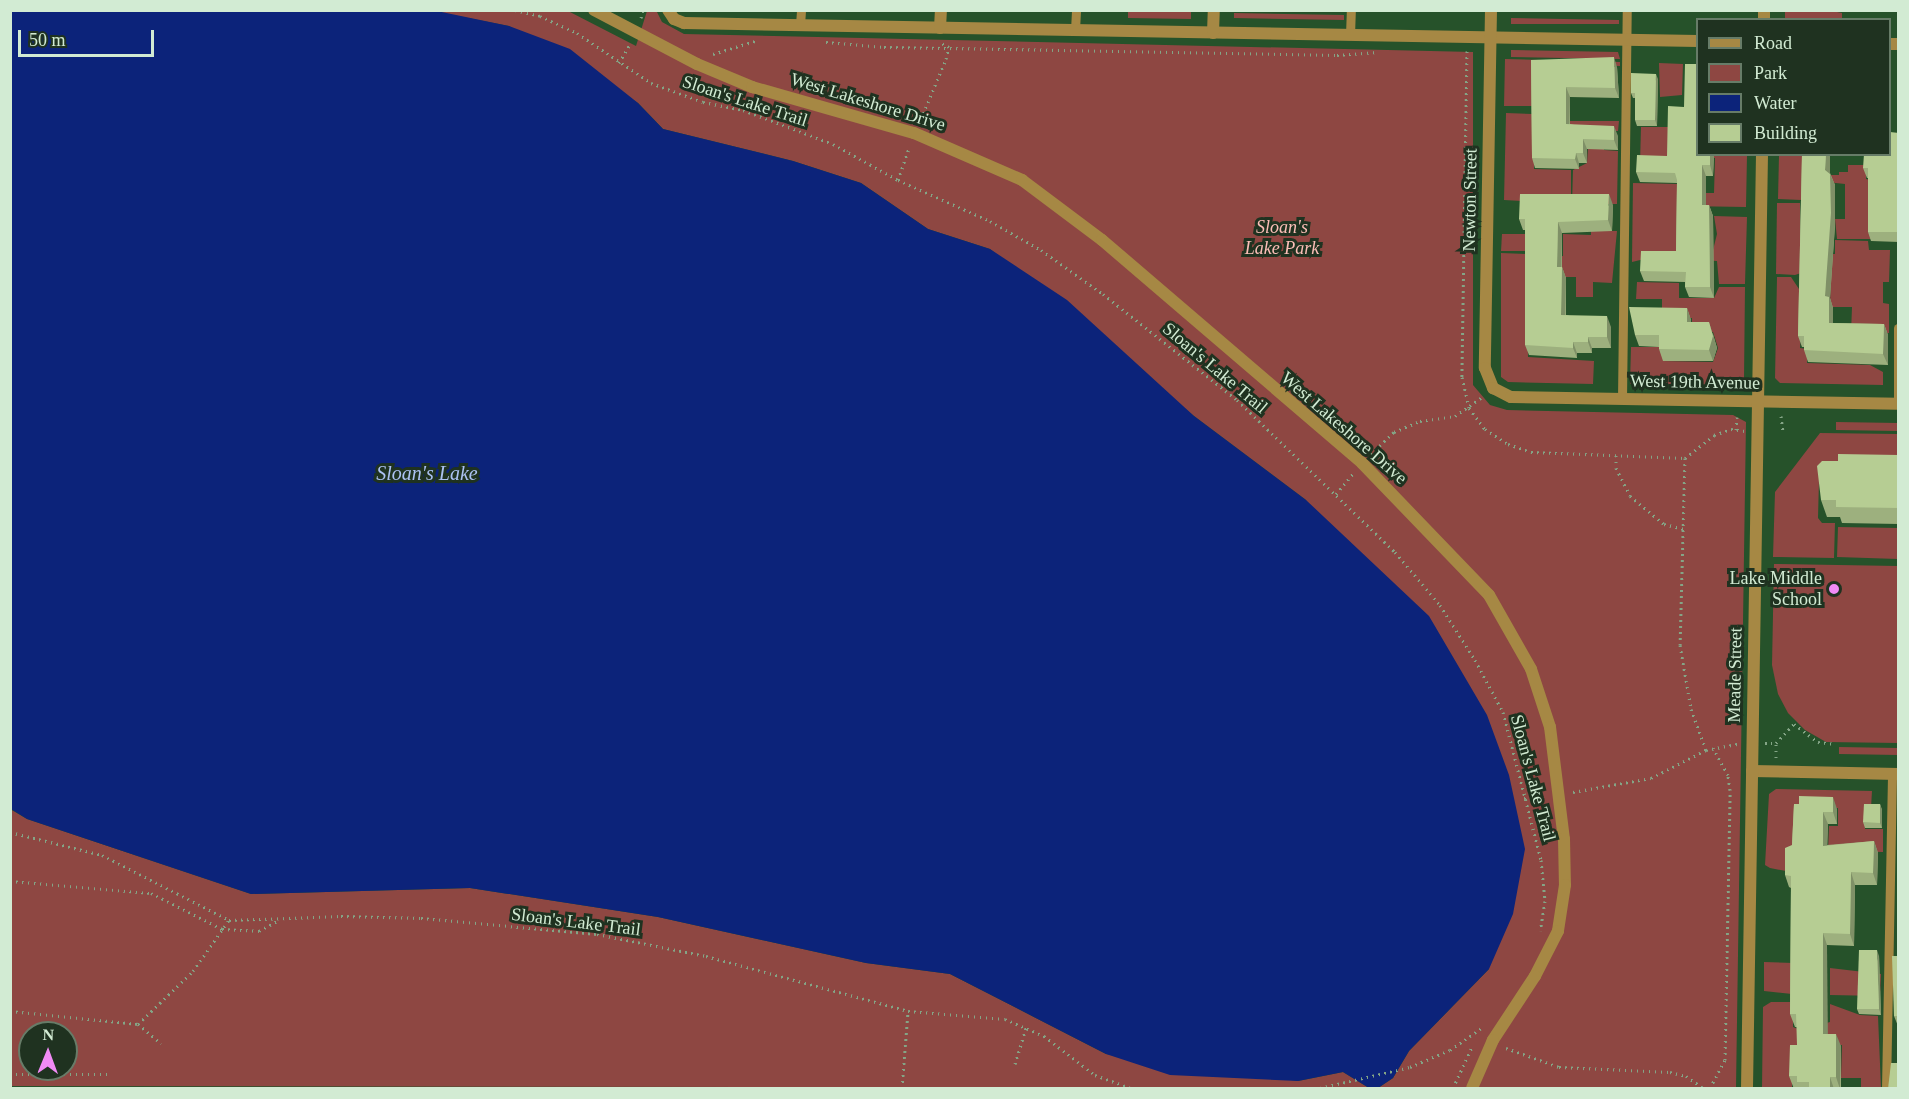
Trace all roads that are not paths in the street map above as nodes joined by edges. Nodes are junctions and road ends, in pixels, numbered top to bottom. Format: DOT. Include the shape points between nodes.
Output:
graph roads {
  1 [pos="594,10"];
  2 [pos="668,10"];
  3 [pos="801,10"];
  4 [pos="941,10"];
  5 [pos="1076,10"];
  6 [pos="1214,10"];
  7 [pos="1351,10"];
  8 [pos="1491,10"];
  9 [pos="1628,10"];
  10 [pos="800,26"];
  11 [pos="940,28"];
  12 [pos="1076,30"];
  13 [pos="1213,33"];
  14 [pos="1350,35"];
  15 [pos="1491,37"];
  16 [pos="1627,40"];
  17 [pos="1696,41"];
  18 [pos="1762,156"];
  19 [pos="1899,328"];
  20 [pos="1493,388"];
  21 [pos="1622,399"];
  22 [pos="1757,401"];
  23 [pos="1898,404"];
  24 [pos="1752,771"];
  25 [pos="1895,774"];
  26 [pos="1472,1089"];
  27 [pos="1747,1089"];
  28 [pos="1886,1089"];
  1 -- 26 [label="street, West Lakeshore Drive" via="697,64 752,87 914,132 950,145 1031,187 1102,240 1362,463 1489,595 1531,669 1550,727 1560,794 1565,885 1558,931 1535,976 1493,1040"];
  2 -- 10 [label="street" via="674,19 684,23"];
  3 -- 10 [label="lane"];
  4 -- 11 [label="street"];
  5 -- 12 [label="lane"];
  6 -- 13 [label="street"];
  7 -- 14 [label="lane"];
  8 -- 15 [label="street, Newton Street"];
  9 -- 16 [label="lane"];
  10 -- 11 [label="street"];
  11 -- 12 [label="street"];
  12 -- 13 [label="street"];
  13 -- 14 [label="street"];
  14 -- 15 [label="street"];
  15 -- 16 [label="street"];
  15 -- 20 [label="street, Newton Street" via="1485,368"];
  16 -- 17 [label="street"];
  16 -- 21 [label="lane"];
  18 -- 22 [label="street, Meade Street"];
  19 -- 23 [label="lane"];
  20 -- 21 [label="street, West 19th Avenue" via="1511,397"];
  21 -- 22 [label="street, West 19th Avenue"];
  22 -- 23 [label="street, West 19th Avenue"];
  22 -- 24 [label="street, Meade Street"];
  24 -- 25 [label="street"];
  24 -- 27 [label="street, Meade Street"];
  25 -- 28 [label="lane"];
}
